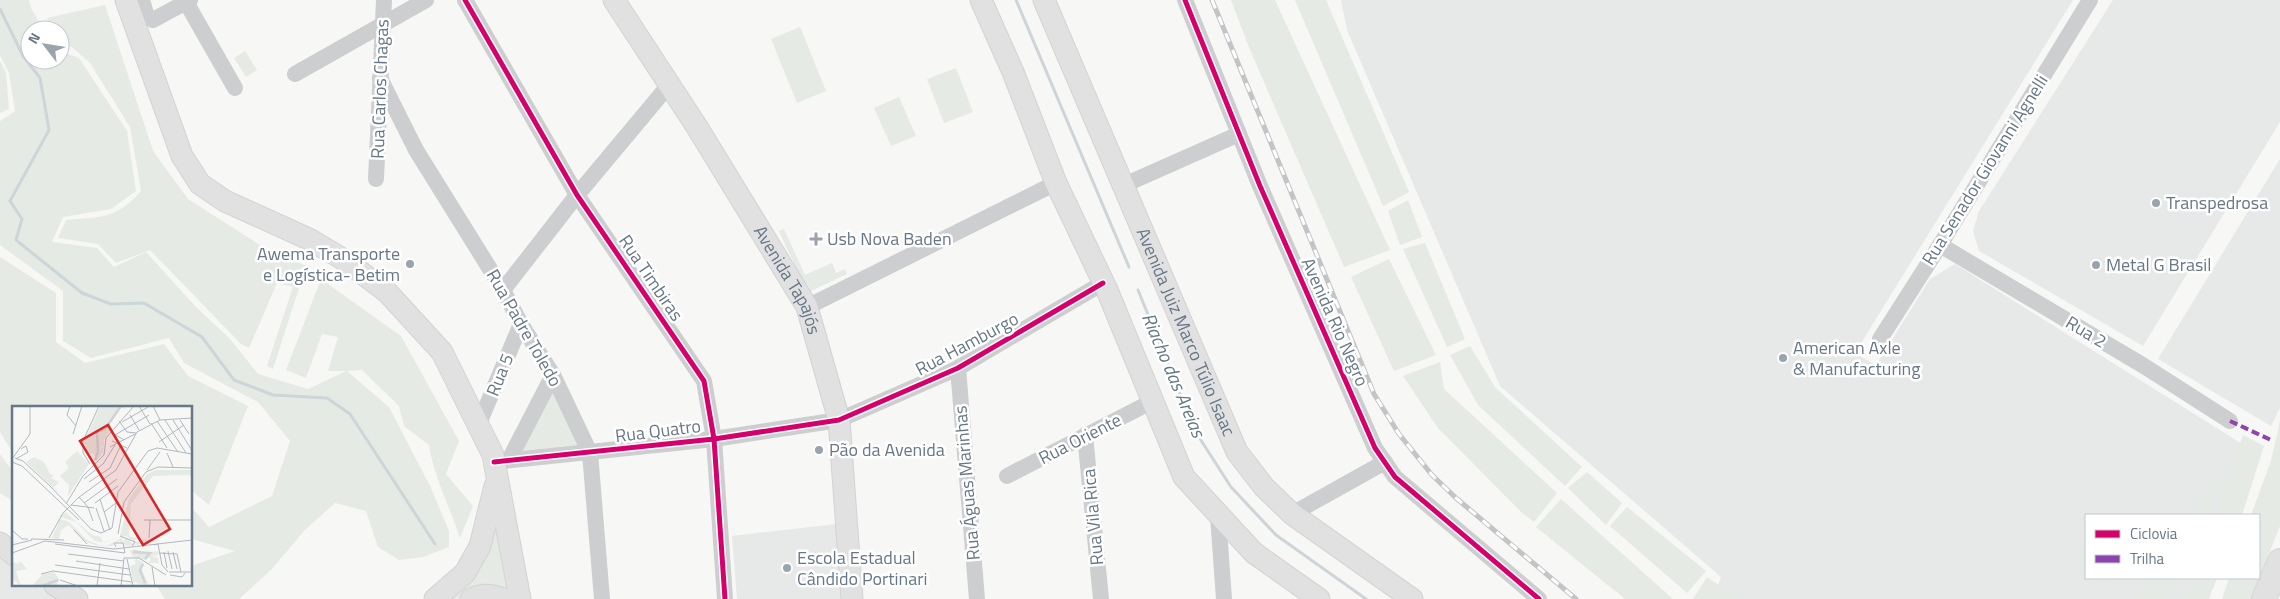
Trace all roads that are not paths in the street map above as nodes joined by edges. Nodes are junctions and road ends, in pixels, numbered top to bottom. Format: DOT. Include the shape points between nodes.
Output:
graph roads {
  1 [pos="126,0"];
  2 [pos="142,0"];
  3 [pos="384,0"];
  4 [pos="426,0"];
  5 [pos="465,0"];
  6 [pos="614,0"];
  7 [pos="981,0"];
  8 [pos="1044,0"];
  9 [pos="1185,0"];
  10 [pos="2090,0"];
  11 [pos="188,1"];
  12 [pos="382,24"];
  13 [pos="294,74"];
  14 [pos="380,78"];
  15 [pos="669,85"];
  16 [pos="235,88"];
  17 [pos="1239,134"];
  18 [pos="376,179"];
  19 [pos="1056,183"];
  20 [pos="1124,185"];
  21 [pos="577,195"];
  22 [pos="1940,245"];
  23 [pos="1103,283"];
  24 [pos="503,290"];
  25 [pos="807,306"];
  26 [pos="521,324"];
  27 [pos="1880,339"];
  28 [pos="958,368"];
  29 [pos="553,375"];
  30 [pos="1152,401"];
  31 [pos="839,420"];
  32 [pos="2230,421"];
  33 [pos="478,426"];
  34 [pos="1085,435"];
  35 [pos="714,438"];
  36 [pos="590,453"];
  37 [pos="1385,462"];
  38 [pos="500,467"];
  39 [pos="1008,476"];
  40 [pos="1292,514"];
  41 [pos="1218,516"];
  42 [pos="0,543"];
  43 [pos="12,553"];
  44 [pos="2280,561"];
  45 [pos="57,586"];
  46 [pos="77,599"];
  47 [pos="435,599"];
  48 [pos="471,599"];
  49 [pos="503,599"];
  50 [pos="520,599"];
  51 [pos="602,599"];
  52 [pos="724,599"];
  53 [pos="852,599"];
  54 [pos="977,599"];
  55 [pos="1100,599"];
  56 [pos="1224,599"];
  57 [pos="1319,599"];
  58 [pos="1412,599"];
  59 [pos="1539,599"];
  60 [pos="2264,599"];
  1 -- 33 [label="main road" via="182,156 200,184 226,201 311,240 387,292 442,352"];
  2 -- 11 [label="street" via="150,20"];
  3 -- 12 [label="street, Rua Carlos Chagas"];
  4 -- 12 [label="street"];
  5 -- 21 [label="street, Rua Timbiras"];
  6 -- 15 [label="main road, Avenida Tapajós"];
  7 -- 19 [label="main road"];
  8 -- 20 [label="main road, Avenida Juiz Marco Túlio Isaac"];
  9 -- 17 [label="street, Avenida Rio Negro"];
  10 -- 22 [label="street, Rua Senador Giovanni Agnelli"];
  11 -- 16 [label="street"];
  12 -- 13 [label="street"];
  12 -- 14 [label="street, Rua Carlos Chagas"];
  14 -- 18 [label="street, Rua Carlos Chagas"];
  14 -- 24 [label="street, Rua Padre Toledo" via="416,150"];
  15 -- 21 [label="street"];
  15 -- 25 [label="main road, Avenida Tapajós"];
  17 -- 20 [label="street"];
  17 -- 37 [label="street, Avenida Rio Negro" via="1375,448"];
  19 -- 23 [label="main road"];
  19 -- 25 [label="street"];
  20 -- 40 [label="main road, Avenida Juiz Marco Túlio Isaac" via="1237,452 1264,487"];
  21 -- 24 [label="street"];
  21 -- 35 [label="street, Rua Timbiras" via="704,381"];
  22 -- 27 [label="street, Rua Senador Giovanni Agnelli"];
  22 -- 32 [label="street, Rua 2"];
  23 -- 28 [label="street, Rua Hamburgo"];
  23 -- 30 [label="main road"];
  24 -- 26 [label="street, Rua Padre Toledo"];
  25 -- 31 [label="main road, Avenida Tapajós"];
  26 -- 29 [label="street, Rua Padre Toledo"];
  26 -- 33 [label="street, Rua 5"];
  28 -- 31 [label="street, Rua Hamburgo"];
  28 -- 54 [label="street, Rua Águas Marinhas"];
  29 -- 36 [label="street, Rua Padre Toledo"];
  29 -- 38 [label="street"];
  30 -- 34 [label="street, Rua Oriente"];
  30 -- 41 [label="main road" via="1184,477"];
  31 -- 35 [label="street, Rua Quatro"];
  31 -- 53 [label="main road, Avenida Tapajós"];
  33 -- 38 [label="main road"];
  34 -- 39 [label="street, Rua Oriente"];
  34 -- 55 [label="street, Rua Vila Rica"];
  35 -- 36 [label="street, Rua Quatro"];
  35 -- 52 [label="street, Rua Timbiras"];
  36 -- 38 [label="street, Rua Quatro"];
  36 -- 51 [label="street, Rua Padre Toledo"];
  37 -- 40 [label="street"];
  37 -- 59 [label="street, Avenida Rio Negro" via="1394,477"];
  38 -- 47 [label="main road" via="480,546 465,573"];
  38 -- 50 [label="main road"];
  40 -- 58 [label="main road, Avenida Juiz Marco Túlio Isaac"];
  41 -- 56 [label="street"];
  41 -- 57 [label="main road" via="1254,553"];
  42 -- 43 [label="main road"];
  44 -- 60 [label="highway"];
  45 -- 46 [label="main road"];
  48 -- 49 [label="main road" via="479,595"];
}
